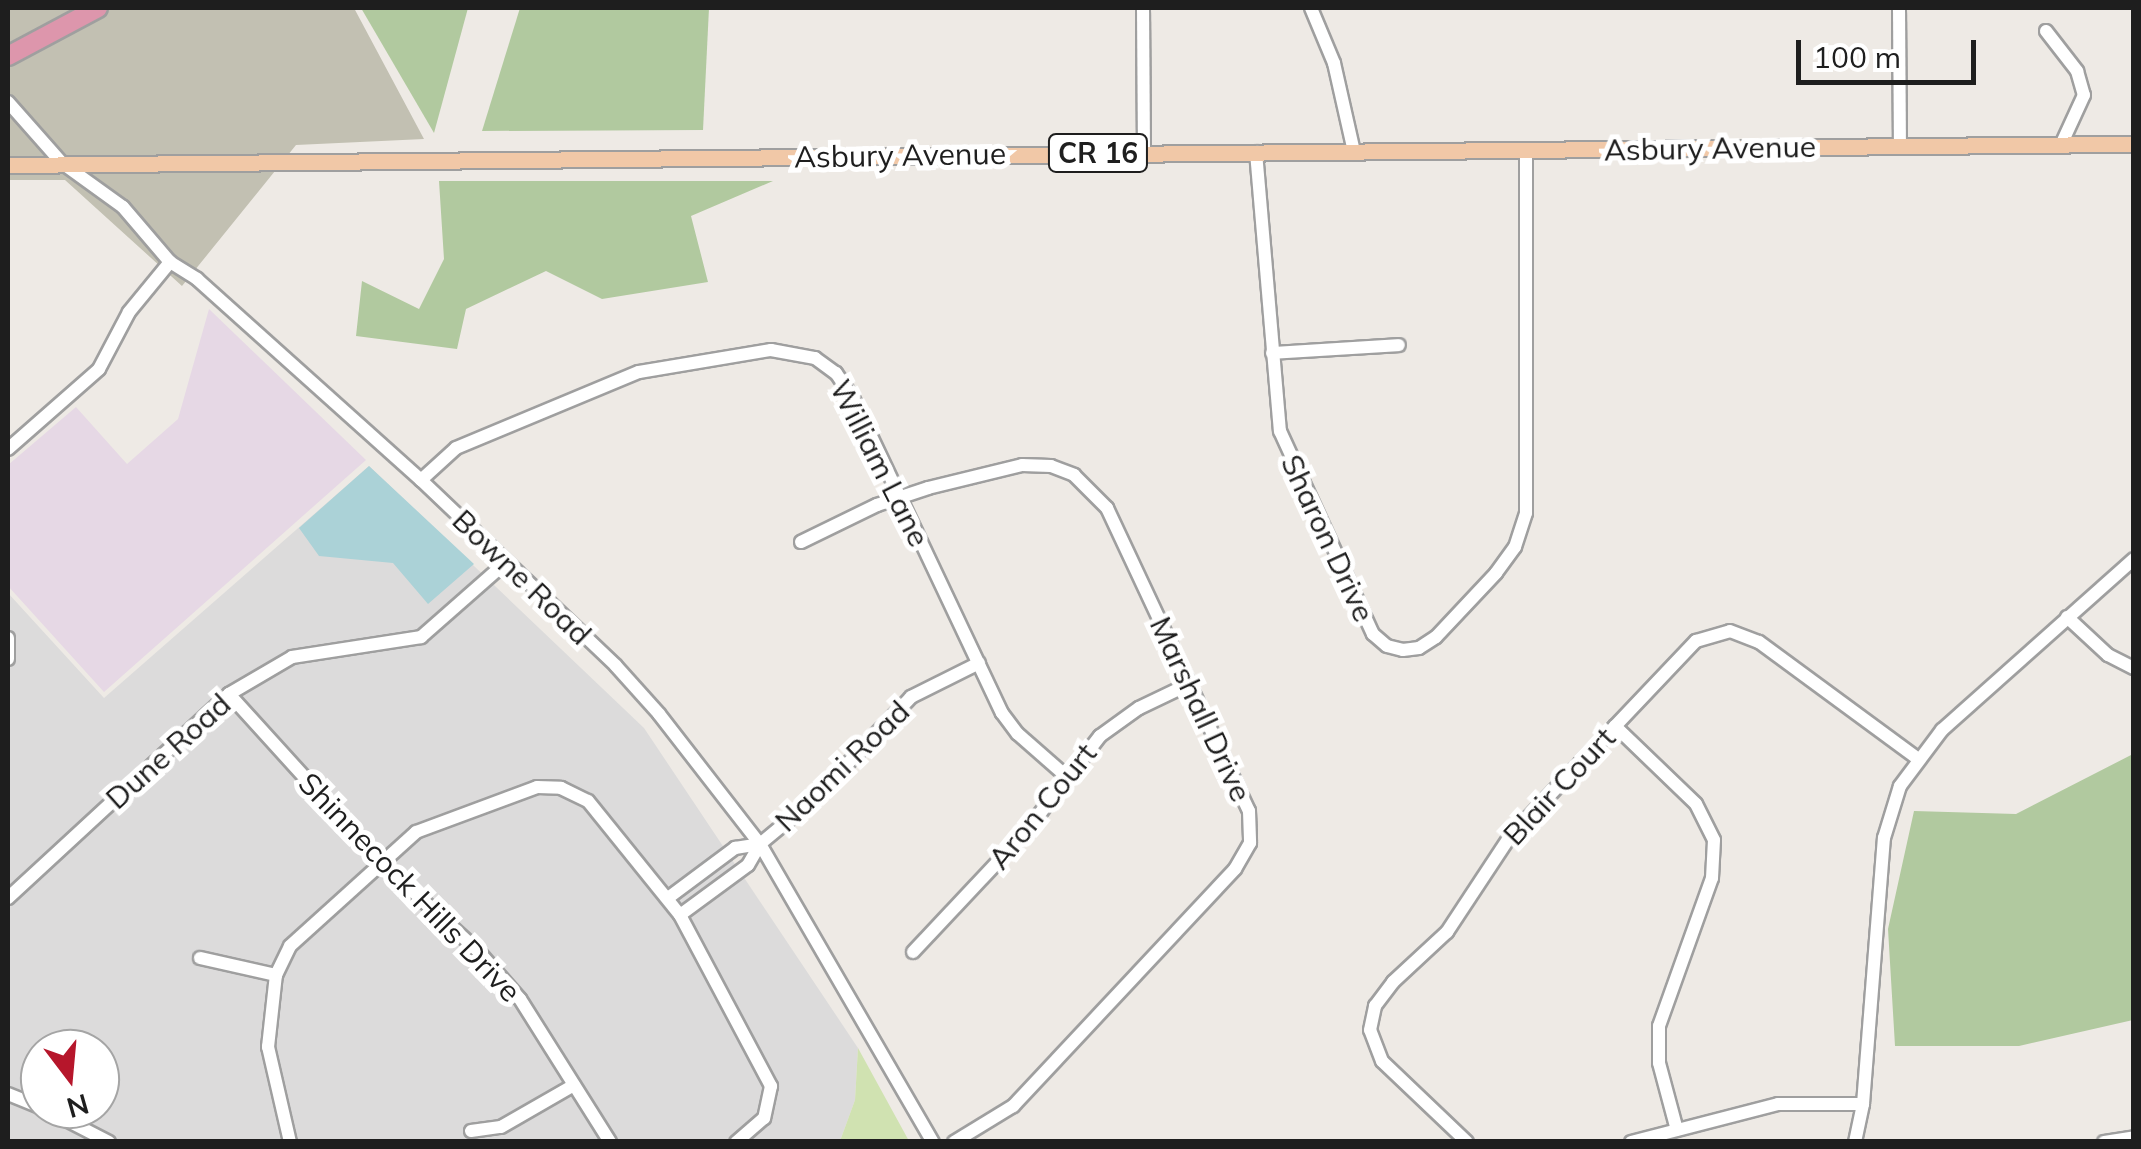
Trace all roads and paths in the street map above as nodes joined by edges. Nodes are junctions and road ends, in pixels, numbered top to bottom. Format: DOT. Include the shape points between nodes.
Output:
graph roads {
  1 [pos="98,8"];
  2 [pos="1143,8"];
  3 [pos="1311,8"];
  4 [pos="1899,8"];
  5 [pos="2046,31"];
  6 [pos="8,56"];
  7 [pos="8,102"];
  8 [pos="2134,144"];
  9 [pos="2062,145"];
  10 [pos="1900,146"];
  11 [pos="1526,150"];
  12 [pos="1256,152"];
  13 [pos="1354,152"];
  14 [pos="1144,153"];
  15 [pos="62,163"];
  16 [pos="8,164"];
  17 [pos="170,262"];
  18 [pos="1398,345"];
  19 [pos="1272,353"];
  20 [pos="8,449"];
  21 [pos="421,480"];
  22 [pos="900,498"];
  23 [pos="801,542"];
  24 [pos="2134,559"];
  25 [pos="504,564"];
  26 [pos="2067,617"];
  27 [pos="8,638"];
  28 [pos="8,659"];
  29 [pos="979,663"];
  30 [pos="2134,668"];
  31 [pos="1189,684"];
  32 [pos="229,694"];
  33 [pos="1615,726"];
  34 [pos="1917,758"];
  35 [pos="1067,778"];
  36 [pos="760,844"];
  37 [pos="382,863"];
  38 [pos="8,898"];
  39 [pos="668,898"];
  40 [pos="680,915"];
  41 [pos="913,952"];
  42 [pos="200,958"];
  43 [pos="276,975"];
  44 [pos="574,1085"];
  45 [pos="1862,1104"];
  46 [pos="84,1129"];
  47 [pos="1677,1130"];
  48 [pos="471,1131"];
  49 [pos="2134,1136"];
  50 [pos="109,1142"];
  51 [pos="290,1142"];
  52 [pos="610,1142"];
  53 [pos="736,1142"];
  54 [pos="933,1142"];
  55 [pos="954,1142"];
  56 [pos="1467,1142"];
  57 [pos="1631,1142"];
  58 [pos="1855,1142"];
  59 [pos="2104,1142"];
  1 -- 6 [label="highway"];
  2 -- 14 [label="street"];
  3 -- 13 [label="street" via="1334,63"];
  4 -- 10 [label="street"];
  5 -- 9 [label="street" via="2077,71 2084,95"];
  7 -- 15 [label="street, Bowne Road"];
  8 -- 9 [label="main road, Asbury Avenue / CR 16"];
  9 -- 10 [label="main road, Asbury Avenue / CR 16"];
  10 -- 11 [label="main road, Asbury Avenue / CR 16"];
  11 -- 13 [label="main road, Asbury Avenue / CR 16"];
  11 -- 19 [label="street, Sharon Drive" via="1526,514 1496,573 1428,644 1394,649 1373,634 1284,446"];
  12 -- 13 [label="main road, Asbury Avenue / CR 16"];
  12 -- 14 [label="main road, Asbury Avenue / CR 16"];
  12 -- 19 [label="street, Sharon Drive"];
  14 -- 15 [label="main road, Asbury Avenue / CR 16"];
  15 -- 16 [label="main road, Asbury Avenue / CR 16"];
  15 -- 17 [label="street, Bowne Road" via="122,207"];
  17 -- 20 [label="street" via="129,312 100,369"];
  17 -- 21 [label="street, Bowne Road"];
  18 -- 19 [label="street"];
  21 -- 22 [label="street, William Lane" via="469,442 639,372 786,350 815,358 846,385"];
  21 -- 25 [label="street, Bowne Road"];
  22 -- 23 [label="street, Marshall Drive"];
  22 -- 29 [label="street, William Lane"];
  22 -- 31 [label="street, Marshall Drive" via="1022,465 1074,474 1107,508"];
  24 -- 26 [label="street"];
  25 -- 32 [label="street, Dune Road" via="420,637 292,657"];
  25 -- 36 [label="street, Bowne Road" via="626,678"];
  26 -- 30 [label="street" via="2108,655"];
  26 -- 34 [label="street"];
  27 -- 28 [label="street"];
  29 -- 35 [label="street, William Lane" via="1011,727"];
  29 -- 36 [label="street, Naomi Road" via="911,698"];
  31 -- 35 [label="street, Aron Court" via="1114,724"];
  31 -- 55 [label="street, Marshall Drive" via="1249,811 1244,856 1012,1106"];
  32 -- 37 [label="street, Shinnecock Hills Drive"];
  32 -- 38 [label="street, Dune Road"];
  33 -- 34 [label="street, Blair Court" via="1696,641 1730,631 1758,642"];
  33 -- 47 [label="street" via="1696,804 1716,854 1659,1026 1659,1063"];
  33 -- 56 [label="street, Blair Court" via="1509,838 1447,932 1375,1006 1370,1030 1382,1061"];
  34 -- 45 [label="street" via="1900,786 1884,838"];
  35 -- 41 [label="street, Aron Court"];
  36 -- 39 [label="street" via="736,848"];
  36 -- 40 [label="street" via="748,865"];
  36 -- 54 [label="street, Bowne Road"];
  37 -- 39 [label="street" via="416,832 536,787 561,788 588,800"];
  37 -- 43 [label="street" via="290,946"];
  37 -- 44 [label="street, Shinnecock Hills Drive" via="520,999"];
  39 -- 40 [label="street"];
  40 -- 53 [label="street" via="771,1086 764,1118"];
  42 -- 43 [label="street"];
  43 -- 51 [label="street" via="268,1047"];
  44 -- 48 [label="street" via="501,1127"];
  44 -- 52 [label="street, Shinnecock Hills Drive"];
  45 -- 47 [label="street" via="1778,1104"];
  45 -- 58 [label="street"];
  46 -- 50 [label="street"];
  47 -- 57 [label="street"];
  49 -- 59 [label="street"];
}
